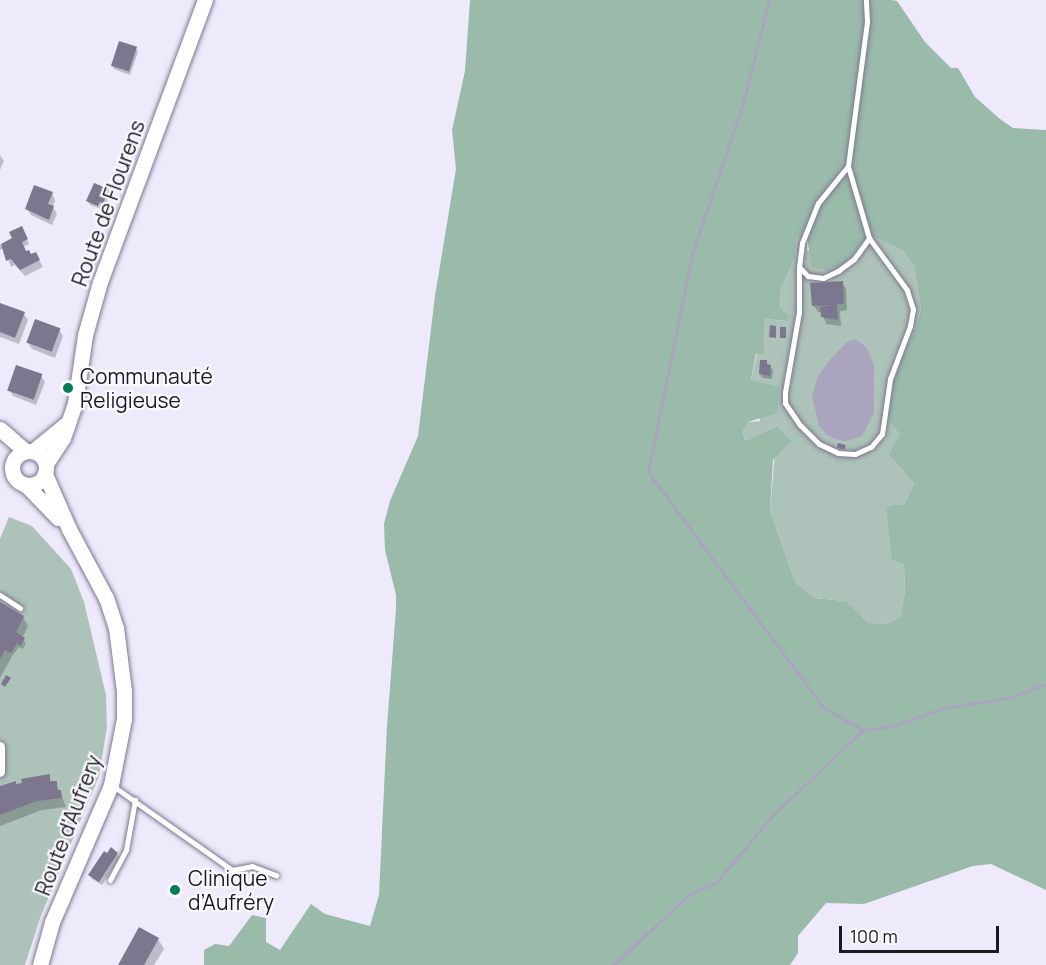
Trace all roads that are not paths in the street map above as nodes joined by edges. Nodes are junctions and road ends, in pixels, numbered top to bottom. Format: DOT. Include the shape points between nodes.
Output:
graph roads {
  1 [pos="205,0"];
  2 [pos="866,0"];
  3 [pos="848,166"];
  4 [pos="869,238"];
  5 [pos="799,267"];
  6 [pos="66,424"];
  7 [pos="0,429"];
  8 [pos="0,440"];
  9 [pos="29,451"];
  10 [pos="12,465"];
  11 [pos="46,469"];
  12 [pos="26,485"];
  13 [pos="69,529"];
  14 [pos="0,595"];
  15 [pos="21,608"];
  16 [pos="0,747"];
  17 [pos="0,772"];
  18 [pos="111,785"];
  19 [pos="135,800"];
  20 [pos="276,875"];
  21 [pos="110,880"];
  22 [pos="40,965"];
  1 -- 6 [label="street, Route de Flourens" via="94,300 75,403"];
  2 -- 3 [label="lane" via="867,21"];
  3 -- 4 [label="lane"];
  3 -- 5 [label="lane" via="818,203 802,243"];
  4 -- 5 [label="lane" via="854,259 824,278 808,276"];
  4 -- 5 [label="lane" via="907,290 913,309 890,379 882,434 871,447 855,453 838,453 819,444 785,403 799,312"];
  6 -- 9 [label="street"];
  6 -- 11 [label="street, Route de Flourens"];
  7 -- 9 [label="street"];
  8 -- 10 [label="street"];
  9 -- 10 [label="street" via="17,455"];
  9 -- 11 [label="street" via="41,455"];
  10 -- 12 [label="street" via="14,477"];
  11 -- 12 [label="street" via="40,482"];
  11 -- 13 [label="street, Route d'Aufrery"];
  12 -- 13 [label="street, Route d'Aufrery"];
  13 -- 18 [label="street, Route d'Aufrery" via="106,598 122,659 124,719"];
  14 -- 15 [label="lane"];
  16 -- 17 [label="street"];
  18 -- 19 [label="lane"];
  18 -- 22 [label="street, Route d'Aufrery" via="52,922"];
  19 -- 20 [label="lane" via="232,870 252,866"];
  19 -- 21 [label="lane" via="126,850"];
}
